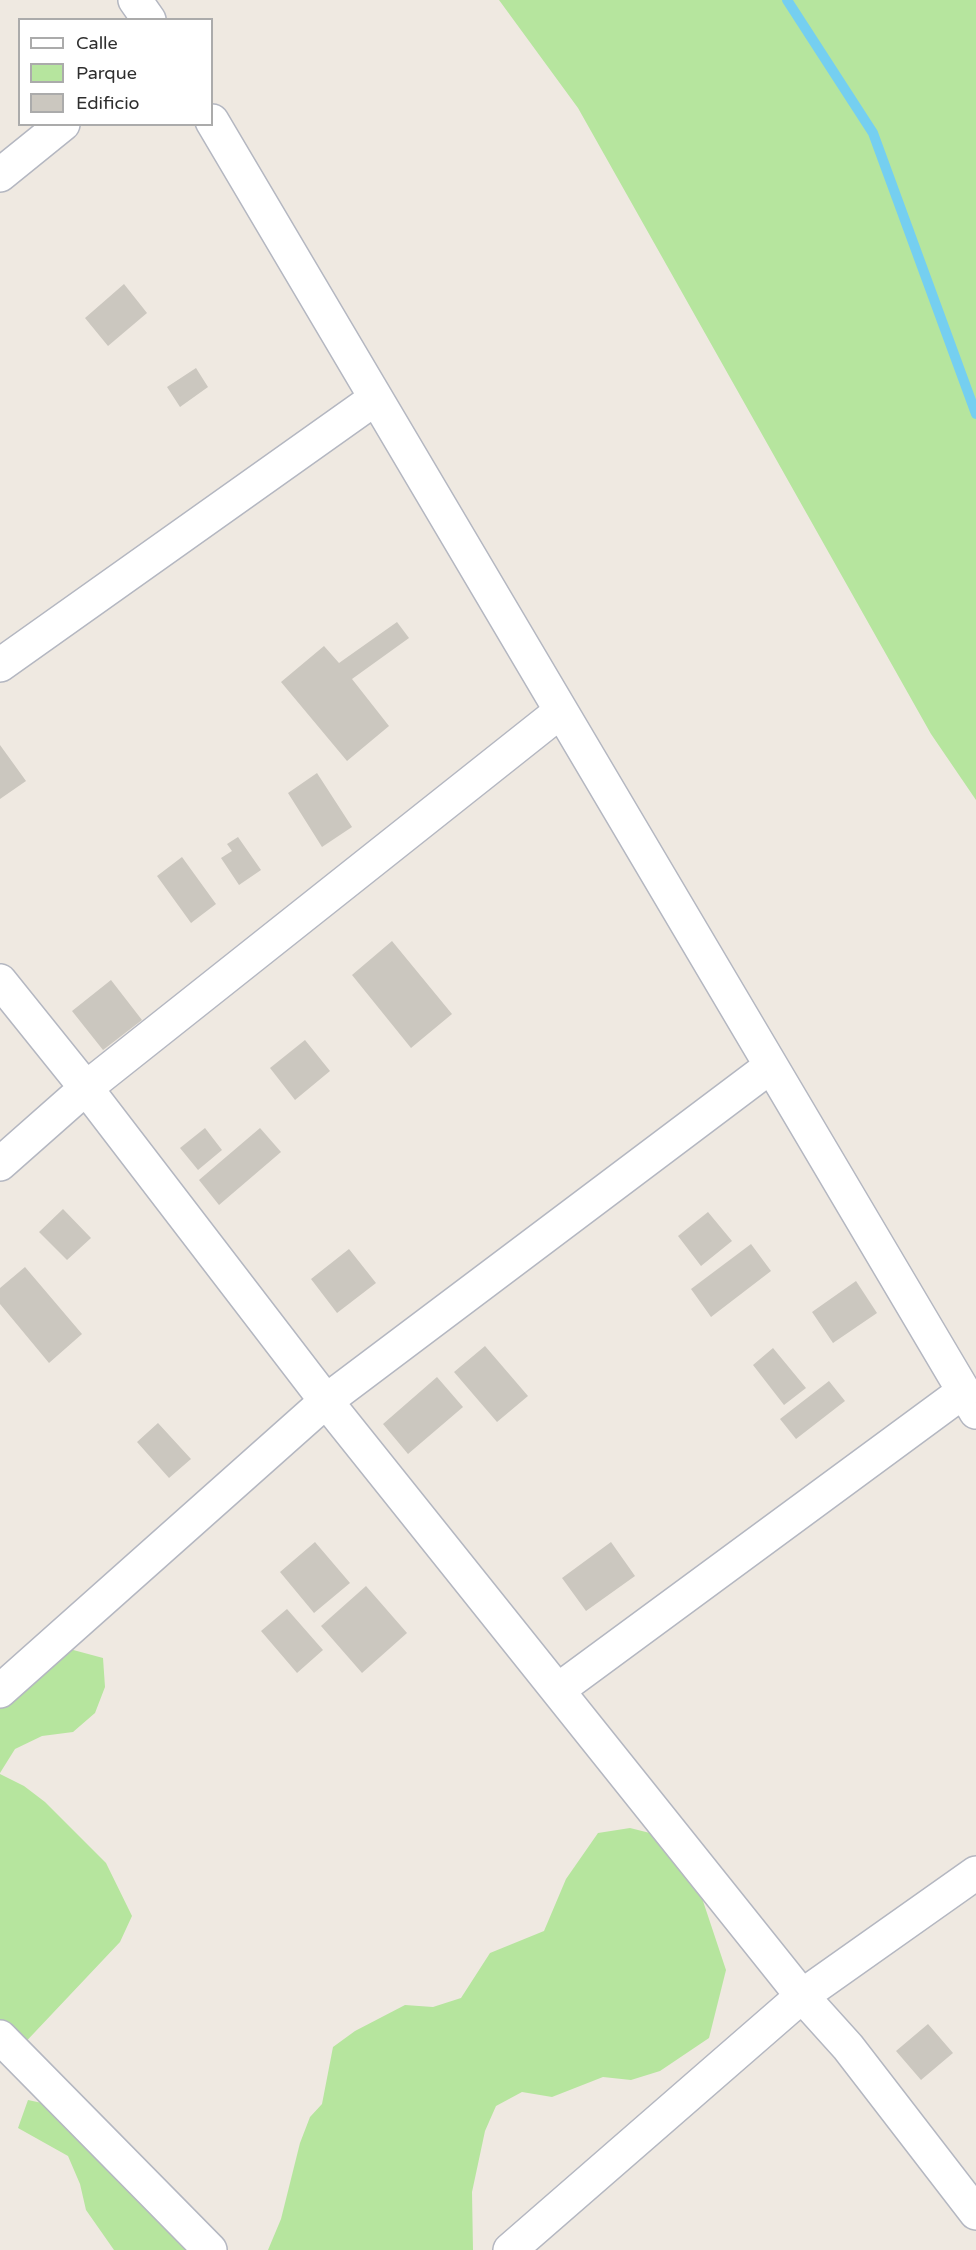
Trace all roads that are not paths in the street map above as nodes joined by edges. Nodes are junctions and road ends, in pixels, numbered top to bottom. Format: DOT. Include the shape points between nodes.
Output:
graph roads {
  1 [pos="135,0"];
  2 [pos="148,18"];
  3 [pos="213,123"];
  4 [pos="61,126"];
  5 [pos="0,175"];
  6 [pos="376,398"];
  7 [pos="0,665"];
  8 [pos="561,711"];
  9 [pos="0,981"];
  10 [pos="771,1066"];
  11 [pos="87,1088"];
  12 [pos="0,1164"];
  13 [pos="326,1401"];
  14 [pos="970,1401"];
  15 [pos="558,1690"];
  16 [pos="0,1691"];
  17 [pos="976,1873"];
  18 [pos="802,1996"];
  19 [pos="0,2037"];
  20 [pos="976,2213"];
  21 [pos="210,2250"];
  22 [pos="510,2250"];
  1 -- 2 [label="street"];
  3 -- 6 [label="street"];
  4 -- 5 [label="street"];
  6 -- 7 [label="street"];
  6 -- 8 [label="street"];
  8 -- 10 [label="street"];
  8 -- 11 [label="street"];
  9 -- 11 [label="street"];
  10 -- 13 [label="street"];
  10 -- 14 [label="street"];
  11 -- 12 [label="street"];
  11 -- 13 [label="street"];
  13 -- 15 [label="street"];
  13 -- 16 [label="street"];
  14 -- 15 [label="street"];
  15 -- 18 [label="street"];
  17 -- 18 [label="street"];
  18 -- 20 [label="street" via="848,2047"];
  18 -- 22 [label="street"];
  19 -- 21 [label="street"];
}
